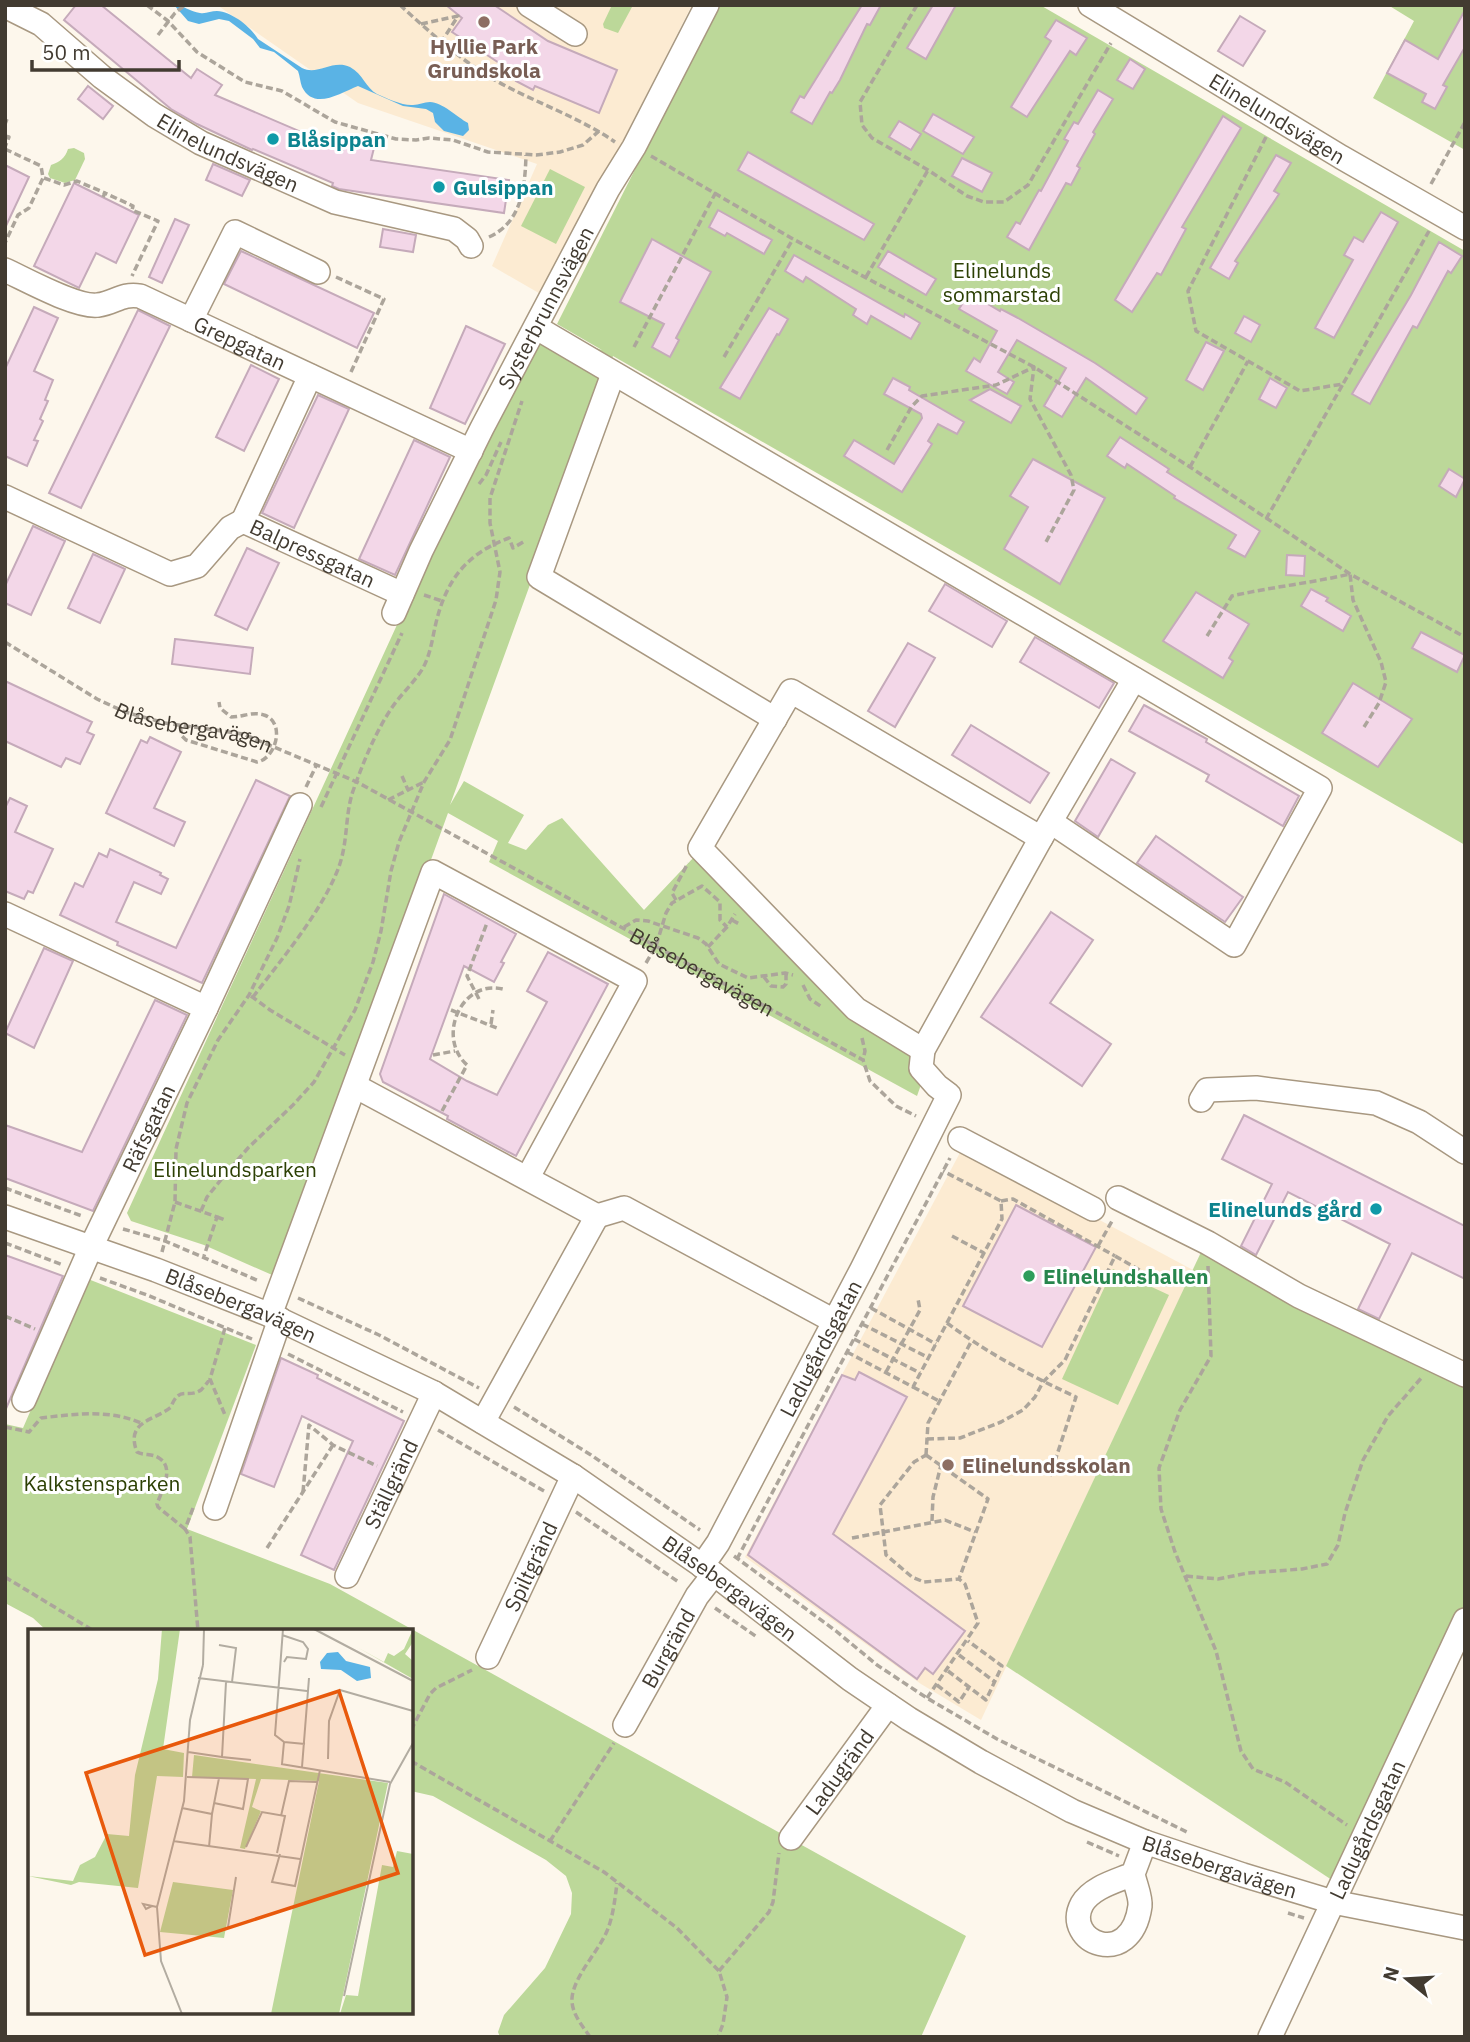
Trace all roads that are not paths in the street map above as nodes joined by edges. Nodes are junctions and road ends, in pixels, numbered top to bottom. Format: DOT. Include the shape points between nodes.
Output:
graph roads {
  1 [pos="9,5"];
  2 [pos="529,5"];
  3 [pos="706,5"];
  4 [pos="1090,5"];
  5 [pos="575,34"];
  6 [pos="1465,228"];
  7 [pos="471,246"];
  8 [pos="5,270"];
  9 [pos="318,272"];
  10 [pos="191,320"];
  11 [pos="537,328"];
  12 [pos="613,374"];
  13 [pos="310,376"];
  14 [pos="471,451"];
  15 [pos="5,497"];
  16 [pos="243,521"];
  17 [pos="409,606"];
  18 [pos="1134,679"];
  19 [pos="775,719"];
  20 [pos="310,807"];
  21 [pos="1046,830"];
  22 [pos="5,914"];
  23 [pos="205,1008"];
  24 [pos="923,1050"];
  25 [pos="359,1076"];
  26 [pos="1201,1100"];
  27 [pos="960,1139"];
  28 [pos="1465,1152"];
  29 [pos="528,1177"];
  30 [pos="1118,1198"];
  31 [pos="1093,1209"];
  32 [pos="597,1216"];
  33 [pos="5,1217"];
  34 [pos="91,1247"];
  35 [pos="275,1317"];
  36 [pos="834,1321"];
  37 [pos="1463,1371"];
  38 [pos="434,1393"];
  39 [pos="24,1400"];
  40 [pos="483,1422"];
  41 [pos="573,1476"];
  42 [pos="215,1508"];
  43 [pos="708,1570"];
  44 [pos="347,1576"];
  45 [pos="1465,1620"];
  46 [pos="488,1657"];
  47 [pos="888,1705"];
  48 [pos="625,1726"];
  49 [pos="791,1838"];
  50 [pos="1145,1842"];
  51 [pos="1133,1874"];
  52 [pos="1333,1902"];
  53 [pos="1465,1928"];
  54 [pos="1270,2037"];
  1 -- 7 [label="street, Elinelundsvägen" via="41,24 154,116 201,143 335,202 454,229"];
  2 -- 5 [label="street"];
  3 -- 11 [label="street, Systerbrunnsvägen"];
  4 -- 6 [label="street, Elinelundsvägen"];
  8 -- 10 [label="street, Grepgatan" via="83,305 99,305 127,294"];
  9 -- 10 [label="street" via="235,232"];
  10 -- 13 [label="street, Grepgatan"];
  11 -- 12 [label="street"];
  11 -- 14 [label="street, Systerbrunnsvägen"];
  12 -- 18 [label="street"];
  12 -- 19 [label="street" via="539,577"];
  13 -- 14 [label="street, Grepgatan"];
  13 -- 16 [label="street"];
  14 -- 17 [label="street, Systerbrunnsvägen"];
  15 -- 16 [label="street, Balpressgatan" via="170,574 197,566 230,528"];
  16 -- 17 [label="street, Balpressgatan"];
  18 -- 21 [label="street"];
  18 -- 21 [label="street" via="1320,788 1234,945"];
  19 -- 21 [label="street" via="791,691"];
  19 -- 24 [label="street" via="700,848 856,1009"];
  20 -- 23 [label="street, Räfsgatan"];
  21 -- 24 [label="street"];
  22 -- 23 [label="street"];
  23 -- 34 [label="street, Räfsgatan"];
  24 -- 36 [label="street, Ladugårdsgatan" via="921,1068 949,1095"];
  25 -- 29 [label="street" via="433,1127"];
  25 -- 29 [label="street" via="433,872 635,982"];
  25 -- 35 [label="street"];
  26 -- 28 [label="street" via="1207,1090 1256,1088 1376,1103 1419,1122"];
  27 -- 31 [label="street"];
  29 -- 32 [label="street"];
  30 -- 37 [label="street" via="1299,1296"];
  32 -- 36 [label="street" via="624,1208"];
  32 -- 40 [label="street"];
  33 -- 34 [label="street, Blåsebergavägen"];
  34 -- 35 [label="street, Blåsebergavägen"];
  34 -- 39 [label="street, Räfsgatan"];
  35 -- 38 [label="street, Blåsebergavägen"];
  35 -- 42 [label="street"];
  36 -- 43 [label="street, Ladugårdsgatan"];
  38 -- 40 [label="street, Blåsebergavägen"];
  38 -- 44 [label="street, Ställgränd"];
  40 -- 41 [label="street, Blåsebergavägen"];
  41 -- 43 [label="street, Blåsebergavägen"];
  41 -- 46 [label="street, Spiltgränd"];
  43 -- 47 [label="street, Blåsebergavägen"];
  43 -- 48 [label="street, Burgränd"];
  45 -- 52 [label="street, Ladugårdsgatan"];
  47 -- 49 [label="street, Ladugränd"];
  47 -- 50 [label="street, Blåsebergavägen" via="1072,1811"];
  50 -- 51 [label="street"];
  50 -- 52 [label="street, Blåsebergavägen"];
  52 -- 53 [label="street, Blåsebergavägen"];
  52 -- 54 [label="street, Ladugårdsgatan"];
}
